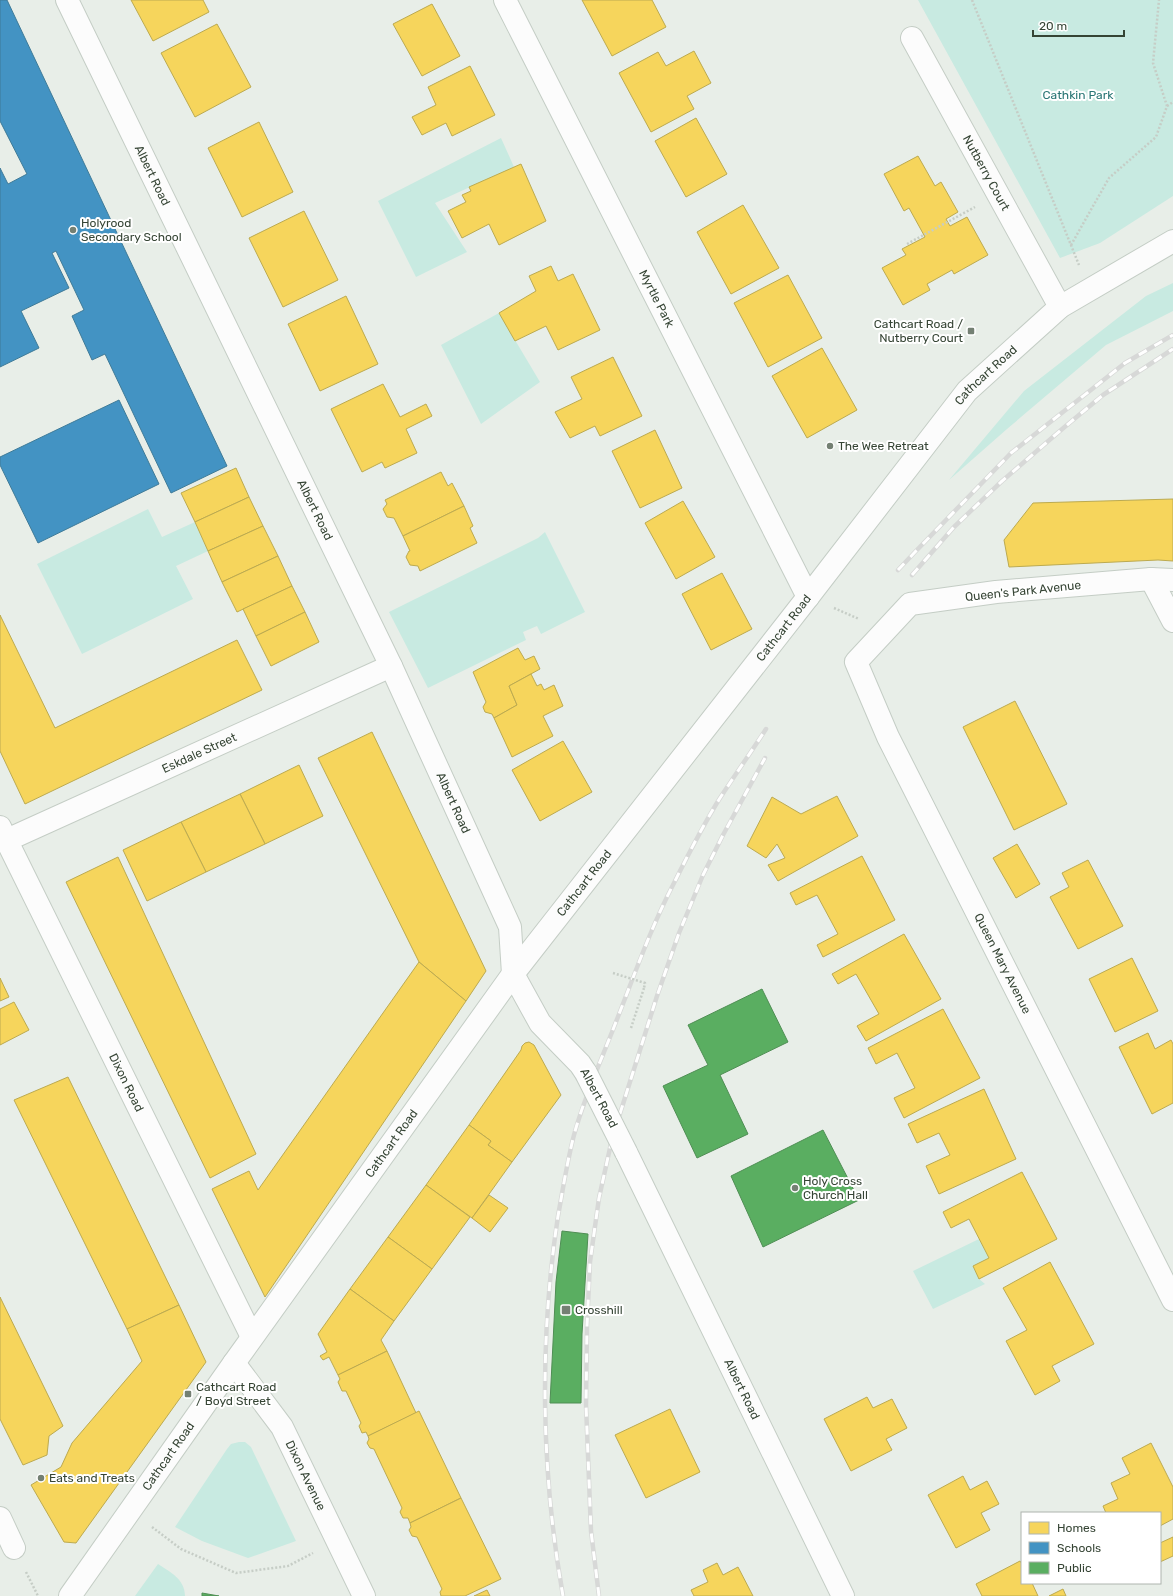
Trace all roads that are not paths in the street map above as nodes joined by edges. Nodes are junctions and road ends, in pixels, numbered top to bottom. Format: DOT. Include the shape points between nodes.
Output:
graph roads {
  1 [pos="67,0"];
  2 [pos="505,0"];
  3 [pos="912,38"];
  4 [pos="1173,241"];
  5 [pos="1060,307"];
  6 [pos="1151,579"];
  7 [pos="1173,580"];
  8 [pos="808,597"];
  9 [pos="1173,621"];
  10 [pos="885,631"];
  11 [pos="391,666"];
  12 [pos="4,834"];
  13 [pos="513,974"];
  14 [pos="1173,1300"];
  15 [pos="252,1337"];
  16 [pos="234,1363"];
  17 [pos="0,1518"];
  18 [pos="14,1548"];
  19 [pos="70,1596"];
  20 [pos="364,1596"];
  21 [pos="843,1596"];
  1 -- 11 [label="street, Albert Road"];
  2 -- 8 [label="street, Myrtle Park"];
  3 -- 5 [label="street, Nutberry Court"];
  4 -- 5 [label="street, Cathcart Road"];
  5 -- 8 [label="street, Cathcart Road" via="967,391"];
  6 -- 7 [label="street, Queen's Park Avenue"];
  6 -- 9 [label="street"];
  6 -- 10 [label="street, Queen's Park Avenue" via="996,592 910,604"];
  8 -- 13 [label="street, Cathcart Road"];
  10 -- 14 [label="street, Queen Mary Avenue" via="856,662 888,737"];
  11 -- 12 [label="street, Eskdale Street"];
  11 -- 13 [label="street, Albert Road" via="510,927"];
  12 -- 15 [label="street, Dixon Road"];
  13 -- 15 [label="street, Cathcart Road"];
  13 -- 21 [label="street, Albert Road, bridge" via="540,1022 586,1073"];
  15 -- 16 [label="street, Cathcart Road"];
  16 -- 19 [label="street, Cathcart Road"];
  16 -- 20 [label="street, Dixon Avenue" via="282,1427"];
  17 -- 18 [label="street"];
}
